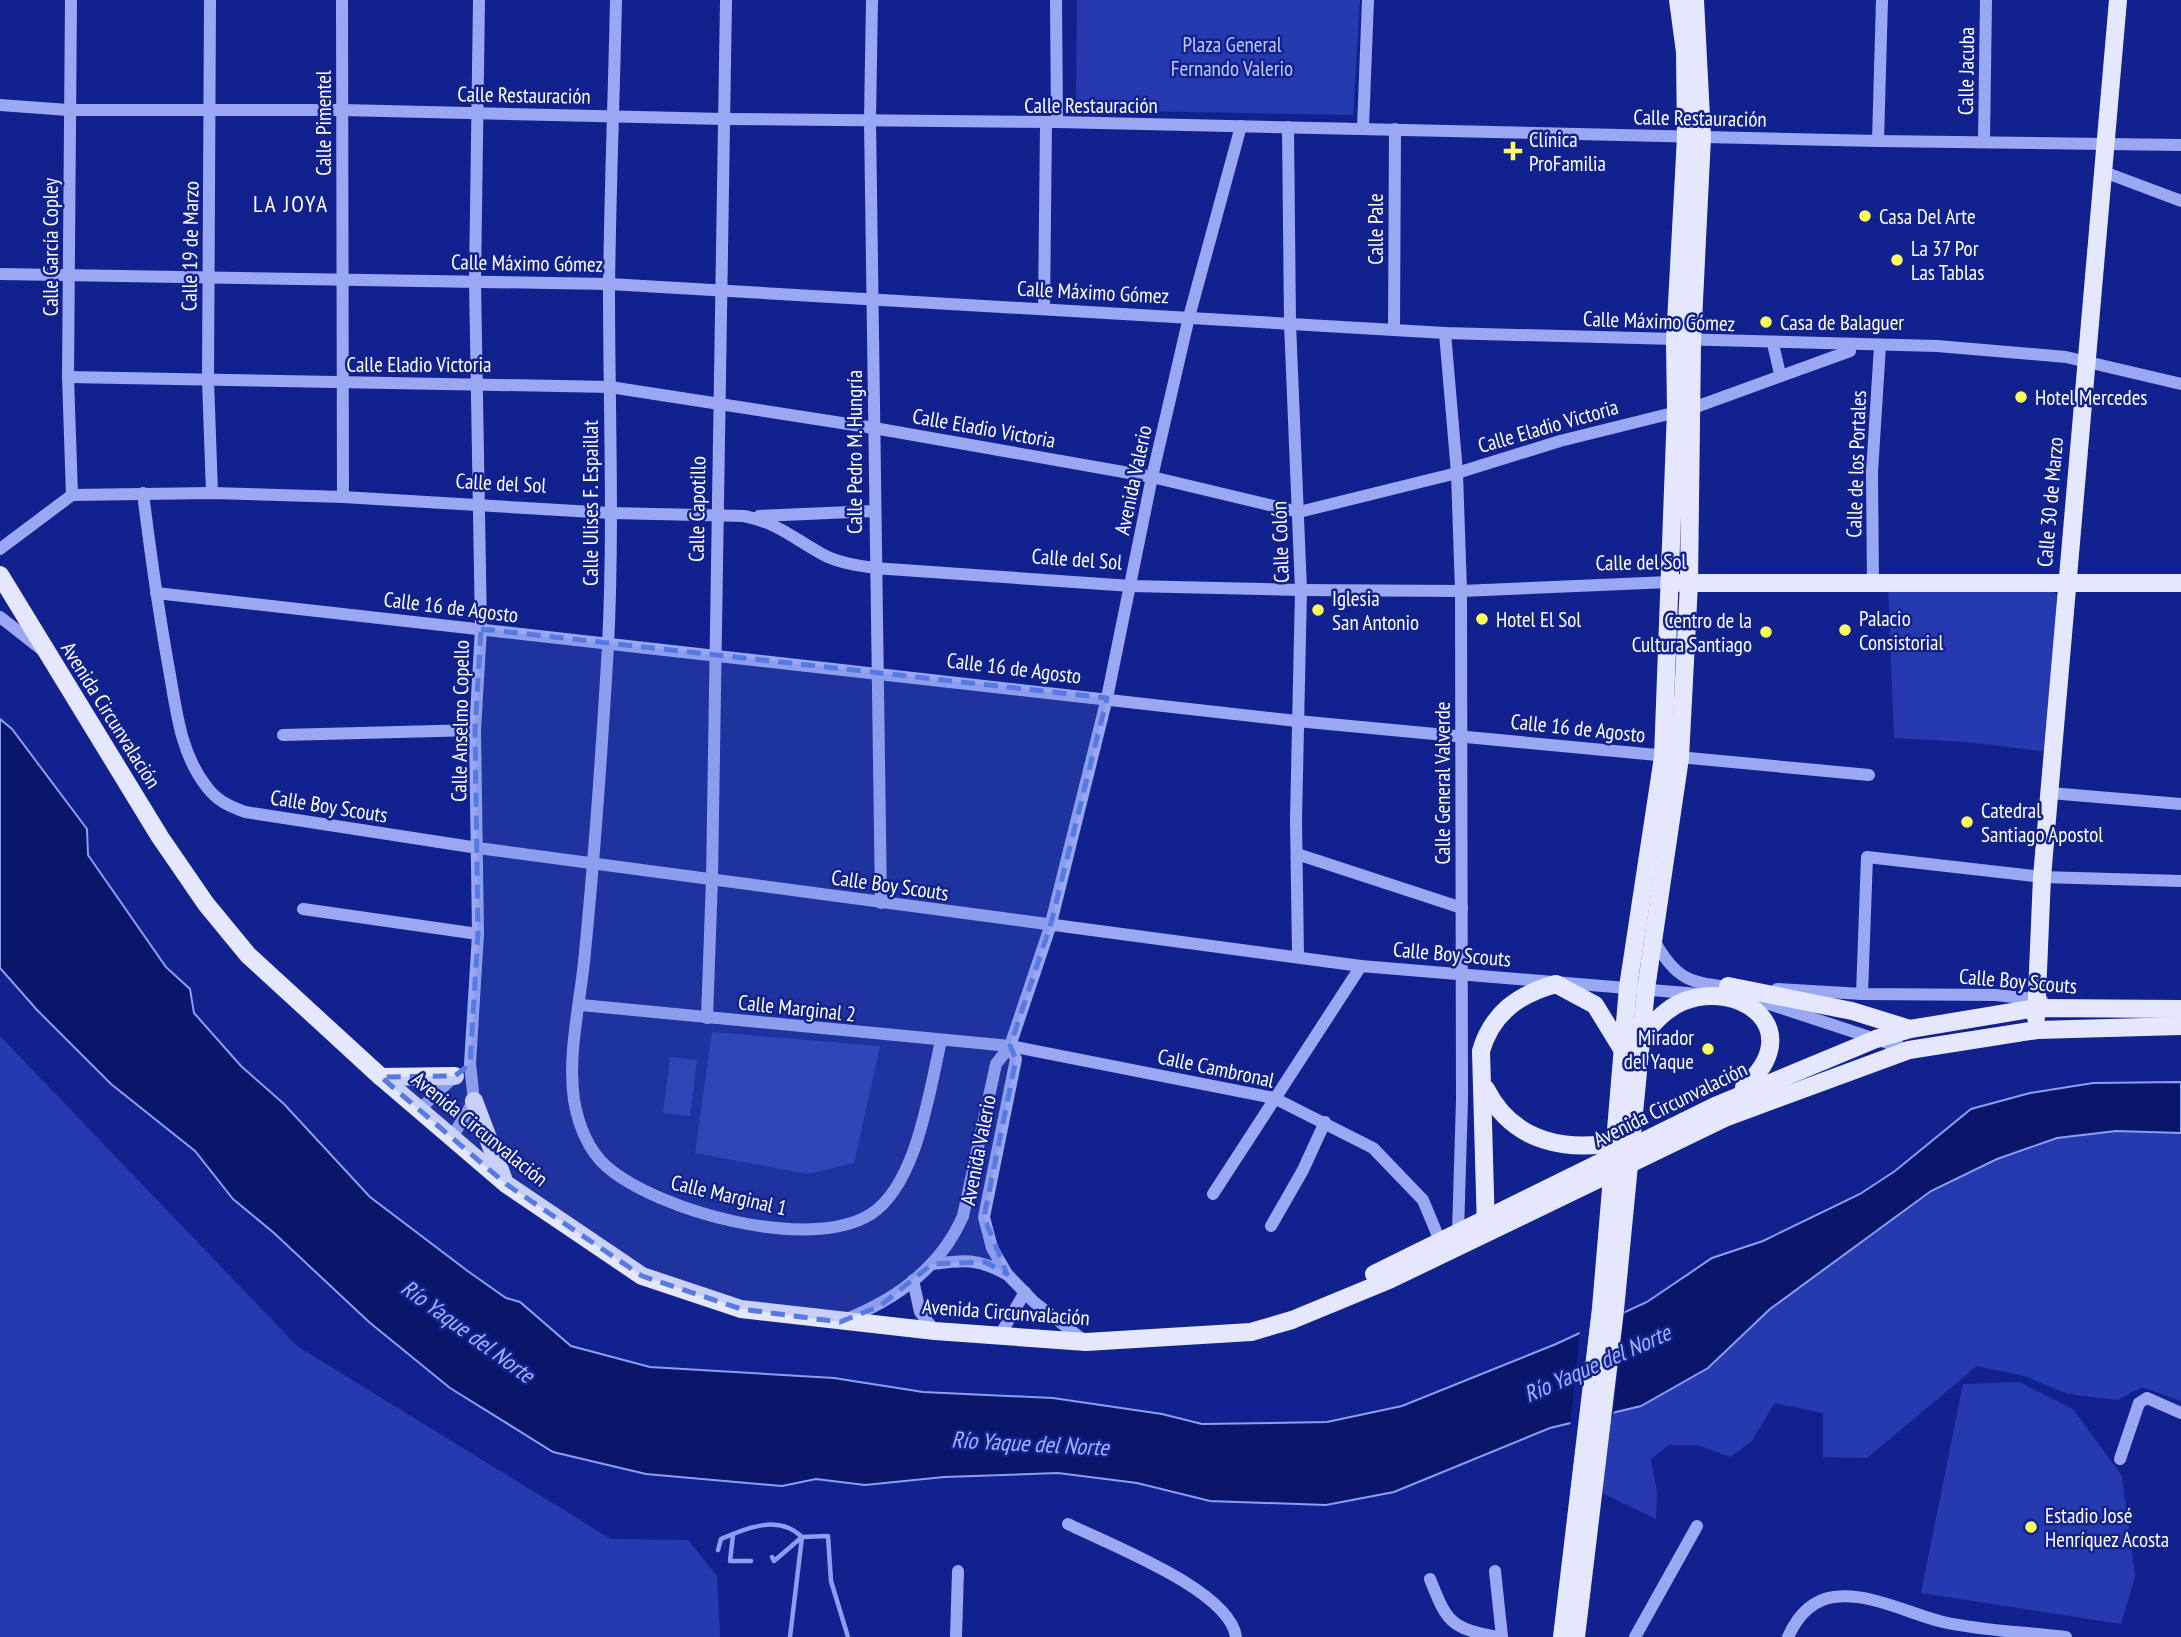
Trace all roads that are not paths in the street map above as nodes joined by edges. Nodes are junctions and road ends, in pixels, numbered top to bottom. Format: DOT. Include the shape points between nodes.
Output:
graph roads {
  1 [pos="71,0"];
  2 [pos="210,0"];
  3 [pos="342,0"];
  4 [pos="479,0"];
  5 [pos="616,0"];
  6 [pos="726,0"];
  7 [pos="872,0"];
  8 [pos="1056,0"];
  9 [pos="1368,0"];
  10 [pos="1678,0"];
  11 [pos="1695,0"];
  12 [pos="1882,0"];
  13 [pos="1986,0"];
  14 [pos="2118,0"];
  15 [pos="0,105"];
  16 [pos="68,110"];
  17 [pos="211,110"];
  18 [pos="342,110"];
  19 [pos="477,114"];
  20 [pos="614,116"];
  21 [pos="725,119"];
  22 [pos="870,120"];
  23 [pos="1051,123"];
  24 [pos="1241,126"];
  25 [pos="1288,127"];
  26 [pos="1363,128"];
  27 [pos="1395,129"];
  28 [pos="1694,137"];
  29 [pos="1878,141"];
  30 [pos="1984,141"];
  31 [pos="2106,143"];
  32 [pos="2181,145"];
  33 [pos="2104,172"];
  34 [pos="2181,201"];
  35 [pos="0,274"];
  36 [pos="71,275"];
  37 [pos="208,278"];
  38 [pos="342,281"];
  39 [pos="475,281"];
  40 [pos="609,284"];
  41 [pos="720,293"];
  42 [pos="872,298"];
  43 [pos="1044,308"];
  44 [pos="1189,317"];
  45 [pos="1290,323"];
  46 [pos="1394,330"];
  47 [pos="1445,333"];
  48 [pos="1684,341"];
  49 [pos="1773,344"];
  50 [pos="1874,346"];
  51 [pos="2084,360"];
  52 [pos="1780,374"];
  53 [pos="68,377"];
  54 [pos="208,380"];
  55 [pos="342,383"];
  56 [pos="476,383"];
  57 [pos="2181,384"];
  58 [pos="610,387"];
  59 [pos="718,405"];
  60 [pos="1684,409"];
  61 [pos="874,428"];
  62 [pos="1457,473"];
  63 [pos="1152,477"];
  64 [pos="143,493"];
  65 [pos="212,493"];
  66 [pos="72,495"];
  67 [pos="343,498"];
  68 [pos="477,504"];
  69 [pos="874,511"];
  70 [pos="1299,512"];
  71 [pos="610,513"];
  72 [pos="715,514"];
  73 [pos="744,516"];
  74 [pos="0,549"];
  75 [pos="874,568"];
  76 [pos="0,575"];
  77 [pos="1669,582"];
  78 [pos="2066,582"];
  79 [pos="1689,583"];
  80 [pos="2181,583"];
  81 [pos="1873,584"];
  82 [pos="1130,586"];
  83 [pos="1301,590"];
  84 [pos="1461,591"];
  85 [pos="156,593"];
  86 [pos="0,617"];
  87 [pos="481,629"];
  88 [pos="608,646"];
  89 [pos="44,651"];
  90 [pos="713,654"];
  91 [pos="878,672"];
  92 [pos="1107,698"];
  93 [pos="1297,721"];
  94 [pos="475,730"];
  95 [pos="283,735"];
  96 [pos="1460,735"];
  97 [pos="1671,757"];
  98 [pos="1869,775"];
  99 [pos="2050,793"];
  100 [pos="2181,804"];
  101 [pos="478,848"];
  102 [pos="1297,854"];
  103 [pos="593,863"];
  104 [pos="2042,877"];
  105 [pos="712,879"];
  106 [pos="2181,881"];
  107 [pos="881,903"];
  108 [pos="1462,908"];
  109 [pos="303,909"];
  110 [pos="1050,927"];
  111 [pos="478,934"];
  112 [pos="1654,940"];
  113 [pos="1298,955"];
  114 [pos="1362,966"];
  115 [pos="1463,974"];
  116 [pos="1556,984"];
  117 [pos="1628,987"];
  118 [pos="1646,989"];
  119 [pos="1724,991"];
  120 [pos="1862,994"];
  121 [pos="2035,1003"];
  122 [pos="581,1005"];
  123 [pos="2181,1009"];
  124 [pos="707,1018"];
  125 [pos="2181,1026"];
  126 [pos="1910,1029"];
  127 [pos="2037,1030"];
  128 [pos="1641,1037"];
  129 [pos="1876,1039"];
  130 [pos="941,1041"];
  131 [pos="1010,1046"];
  132 [pos="1622,1049"];
  133 [pos="1909,1050"];
  134 [pos="470,1064"];
  135 [pos="455,1076"];
  136 [pos="381,1077"];
  137 [pos="1484,1086"];
  138 [pos="1274,1098"];
  139 [pos="474,1101"];
  140 [pos="1627,1104"];
  141 [pos="1715,1106"];
  142 [pos="419,1110"];
  143 [pos="1325,1122"];
  144 [pos="1654,1135"];
  145 [pos="452,1137"];
  146 [pos="506,1184"];
  147 [pos="1213,1194"];
  148 [pos="1271,1226"];
  149 [pos="1486,1227"];
  150 [pos="1458,1232"];
  151 [pos="1440,1241"];
  152 [pos="932,1264"];
  153 [pos="1007,1274"];
  154 [pos="913,1280"];
  155 [pos="1025,1292"];
  156 [pos="840,1322"];
  157 [pos="935,1331"];
  158 [pos="1202,1333"];
  159 [pos="1000,1335"];
  160 [pos="1086,1342"];
  161 [pos="2181,1413"];
  162 [pos="2120,1459"];
  163 [pos="1068,1524"];
  164 [pos="1697,1525"];
  165 [pos="958,1571"];
  166 [pos="1495,1571"];
  167 [pos="1430,1579"];
  168 [pos="956,1637"];
  169 [pos="1236,1637"];
  170 [pos="1500,1637"];
  171 [pos="1562,1637"];
  172 [pos="1576,1637"];
  173 [pos="1635,1637"];
  174 [pos="1788,1637"];
  175 [pos="2066,1637"];
  1 -- 16 [label="street, Calle García Copley"];
  2 -- 17 [label="street, Calle 19 de Marzo"];
  3 -- 18 [label="street, Calle Pimentel"];
  4 -- 19 [label="street, Calle Anselmo Copello"];
  5 -- 20 [label="street, Calle Ulises F. Espaillat"];
  6 -- 21 [label="street, Calle Capotillo"];
  7 -- 22 [label="street, Calle Pedro M. Hungría"];
  8 -- 23 [label="street"];
  9 -- 26 [label="street"];
  10 -- 28 [label="main road"];
  11 -- 28 [label="main road"];
  12 -- 29 [label="street"];
  13 -- 30 [label="street, Calle Jacuba"];
  14 -- 31 [label="main road, Calle 30 de Marzo"];
  15 -- 16 [label="street, Calle Restauración"];
  16 -- 17 [label="street, Calle Restauración"];
  16 -- 36 [label="street, Calle García Copley"];
  17 -- 18 [label="street, Calle Restauración"];
  17 -- 37 [label="street, Calle 19 de Marzo"];
  18 -- 19 [label="street, Calle Restauración"];
  18 -- 38 [label="street, Calle Pimentel"];
  19 -- 20 [label="street, Calle Restauración"];
  19 -- 39 [label="street, Calle Anselmo Copello"];
  20 -- 21 [label="street, Calle Restauración"];
  20 -- 40 [label="street, Calle Ulises F. Espaillat"];
  21 -- 22 [label="street, Calle Restauración"];
  21 -- 41 [label="street, Calle Capotillo"];
  22 -- 23 [label="street, Calle Restauración"];
  22 -- 42 [label="street, Calle Pedro M. Hungría"];
  23 -- 24 [label="street, Calle Restauración"];
  23 -- 43 [label="street"];
  24 -- 25 [label="street, Calle Restauración"];
  24 -- 44 [label="street, Avenida Valerio"];
  25 -- 26 [label="street, Calle Restauración"];
  25 -- 45 [label="street, Calle Colón"];
  26 -- 27 [label="street, Calle Restauración"];
  27 -- 28 [label="street, Calle Restauración"];
  27 -- 46 [label="street, Calle Pale"];
  28 -- 29 [label="street, Calle Restauración"];
  28 -- 48 [label="main road"];
  29 -- 30 [label="street, Calle Restauración"];
  30 -- 31 [label="street, Calle Restauración"];
  31 -- 32 [label="street, Calle Restauración"];
  31 -- 33 [label="main road, Calle 30 de Marzo"];
  33 -- 34 [label="street"];
  33 -- 51 [label="main road, Calle 30 de Marzo"];
  35 -- 36 [label="street, Calle Máximo Gómez"];
  36 -- 37 [label="street, Calle Máximo Gómez"];
  36 -- 53 [label="street, Calle García Copley"];
  37 -- 38 [label="street, Calle Máximo Gómez"];
  37 -- 54 [label="street, Calle 19 de Marzo"];
  38 -- 39 [label="street, Calle Máximo Gómez"];
  38 -- 55 [label="street, Calle Pimentel"];
  39 -- 40 [label="street, Calle Máximo Gómez"];
  39 -- 56 [label="street, Calle Anselmo Copello"];
  40 -- 41 [label="street, Calle Máximo Gómez"];
  40 -- 58 [label="street, Calle Ulises F. Espaillat"];
  41 -- 42 [label="street, Calle Máximo Gómez"];
  41 -- 59 [label="street, Calle Capotillo"];
  42 -- 43 [label="street, Calle Máximo Gómez"];
  42 -- 61 [label="street, Calle Pedro M. Hungría"];
  43 -- 44 [label="street, Calle Máximo Gómez"];
  44 -- 45 [label="street, Calle Máximo Gómez"];
  44 -- 63 [label="street, Avenida Valerio"];
  45 -- 46 [label="street, Calle Máximo Gómez"];
  45 -- 70 [label="street, Calle Colón"];
  46 -- 47 [label="street, Calle Máximo Gómez"];
  47 -- 48 [label="street, Calle Máximo Gómez"];
  47 -- 62 [label="street, Calle General Valverde"];
  48 -- 49 [label="street, Calle Máximo Gómez"];
  48 -- 60 [label="main road"];
  49 -- 50 [label="street, Calle Máximo Gómez"];
  49 -- 52 [label="street"];
  50 -- 51 [label="street, Calle Máximo Gómez" via="1974,348"];
  50 -- 52 [label="street, Calle Eladio Victoria"];
  50 -- 81 [label="street, Calle de los Portales"];
  51 -- 57 [label="street, Calle Máximo Gómez"];
  51 -- 78 [label="main road, Calle 30 de Marzo"];
  52 -- 60 [label="street, Calle Eladio Victoria"];
  53 -- 54 [label="street, Calle Eladio Victoria"];
  53 -- 66 [label="street, Calle García Copley"];
  54 -- 55 [label="street, Calle Eladio Victoria"];
  54 -- 65 [label="street, Calle 19 de Marzo"];
  55 -- 56 [label="street, Calle Eladio Victoria"];
  55 -- 67 [label="street, Calle Pimentel"];
  56 -- 58 [label="street, Calle Eladio Victoria"];
  56 -- 68 [label="street, Calle Anselmo Copello"];
  58 -- 59 [label="street, Calle Eladio Victoria"];
  58 -- 71 [label="street, Calle Ulises F. Espaillat"];
  59 -- 61 [label="street, Calle Eladio Victoria"];
  59 -- 72 [label="street, Calle Capotillo"];
  60 -- 62 [label="street, Calle Eladio Victoria"];
  60 -- 77 [label="main road"];
  60 -- 79 [label="main road"];
  61 -- 63 [label="street, Calle Eladio Victoria"];
  61 -- 69 [label="street, Calle Pedro M. Hungría"];
  62 -- 70 [label="street, Calle Eladio Victoria"];
  62 -- 84 [label="street, Calle General Valverde"];
  63 -- 70 [label="street, Calle Eladio Victoria"];
  63 -- 82 [label="street, Avenida Valerio"];
  64 -- 65 [label="street, Calle del Sol"];
  64 -- 66 [label="street, Calle del Sol"];
  64 -- 85 [label="street, Calle Boy Scouts"];
  65 -- 67 [label="street, Calle del Sol"];
  66 -- 74 [label="street"];
  67 -- 68 [label="street, Calle del Sol"];
  68 -- 71 [label="street, Calle del Sol"];
  68 -- 87 [label="street, Calle Anselmo Copello"];
  69 -- 73 [label="street"];
  69 -- 75 [label="street, Calle Pedro M. Hungría"];
  70 -- 83 [label="street, Calle Colón"];
  71 -- 72 [label="street, Calle del Sol"];
  71 -- 88 [label="street, Calle Ulises F. Espaillat"];
  72 -- 73 [label="street, Calle del Sol"];
  72 -- 90 [label="street, Calle Capotillo"];
  73 -- 75 [label="street, Calle del Sol" via="779,526 834,559"];
  75 -- 82 [label="street, Calle del Sol"];
  75 -- 91 [label="street, Calle Pedro M. Hungría"];
  76 -- 89 [label="main road, Avenida Circunvalación"];
  77 -- 79 [label="main road, Calle del Sol"];
  77 -- 84 [label="street, Calle del Sol"];
  77 -- 97 [label="main road"];
  78 -- 80 [label="main road, Calle del Sol"];
  78 -- 81 [label="main road, Calle del Sol"];
  78 -- 99 [label="main road, Calle 30 de Marzo"];
  79 -- 81 [label="main road, Calle del Sol"];
  79 -- 97 [label="main road"];
  82 -- 83 [label="street, Calle del Sol"];
  82 -- 92 [label="street, Avenida Valerio"];
  83 -- 84 [label="street, Calle del Sol"];
  83 -- 93 [label="street, Calle Colón"];
  84 -- 96 [label="street, Calle General Valverde"];
  85 -- 87 [label="street, Calle 16 de Agosto"];
  85 -- 101 [label="street, Calle Boy Scouts" via="180,732 206,787 223,804 285,819"];
  86 -- 89 [label="street"];
  87 -- 88 [label="street, Calle 16 de Agosto"];
  87 -- 94 [label="street, Calle Anselmo Copello"];
  88 -- 90 [label="street, Calle 16 de Agosto"];
  88 -- 103 [label="street, Calle Ulises F. Espaillat"];
  89 -- 136 [label="main road, Avenida Circunvalación" via="206,904 248,955"];
  90 -- 91 [label="street, Calle 16 de Agosto"];
  90 -- 105 [label="street, Calle Capotillo"];
  91 -- 92 [label="street, Calle 16 de Agosto"];
  91 -- 107 [label="street, Calle Pedro M. Hungría"];
  92 -- 93 [label="street, Calle 16 de Agosto"];
  92 -- 110 [label="street, Avenida Valerio"];
  93 -- 96 [label="street, Calle 16 de Agosto"];
  93 -- 102 [label="street, Calle Colón"];
  94 -- 95 [label="street"];
  94 -- 101 [label="street, Calle Anselmo Copello"];
  96 -- 97 [label="street, Calle 16 de Agosto"];
  96 -- 108 [label="street, Calle General Valverde"];
  97 -- 98 [label="street, Calle 16 de Agosto"];
  97 -- 112 [label="main road"];
  97 -- 117 [label="main road"];
  99 -- 100 [label="street"];
  99 -- 104 [label="main road, Calle 30 de Marzo"];
  101 -- 103 [label="street, Calle Boy Scouts"];
  101 -- 111 [label="street, Calle Anselmo Copello"];
  102 -- 108 [label="street"];
  102 -- 113 [label="street, Calle Colón"];
  103 -- 105 [label="street, Calle Boy Scouts"];
  103 -- 122 [label="street, Calle Ulises F. Espaillat"];
  104 -- 106 [label="street"];
  104 -- 120 [label="street" via="1867,857"];
  104 -- 121 [label="main road, Calle 30 de Marzo"];
  105 -- 107 [label="street, Calle Boy Scouts"];
  105 -- 124 [label="street, Calle Capotillo"];
  107 -- 110 [label="street, Calle Boy Scouts"];
  108 -- 115 [label="street, Calle General Valverde"];
  109 -- 111 [label="street"];
  110 -- 113 [label="street, Calle Boy Scouts"];
  110 -- 131 [label="street, Avenida Valerio"];
  111 -- 134 [label="street, Calle Anselmo Copello"];
  112 -- 118 [label="main road"];
  112 -- 119 [label="street, Calle Boy Scouts" via="1667,965 1682,977"];
  113 -- 114 [label="street, Calle Boy Scouts"];
  114 -- 115 [label="street, Calle Boy Scouts"];
  114 -- 138 [label="street"];
  115 -- 116 [label="street, Calle Boy Scouts"];
  115 -- 150 [label="street, Calle General Valverde"];
  116 -- 117 [label="street, Calle Boy Scouts"];
  116 -- 132 [label="main road" via="1594,1005"];
  116 -- 137 [label="main road" via="1521,997 1496,1021 1481,1051"];
  117 -- 118 [label="street, Calle Boy Scouts"];
  117 -- 132 [label="main road"];
  118 -- 119 [label="street, Calle Boy Scouts"];
  118 -- 128 [label="main road"];
  119 -- 120 [label="street, Calle Boy Scouts"];
  119 -- 126 [label="main road" via="1852,1011"];
  119 -- 128 [label="main road" via="1670,1008"];
  119 -- 129 [label="street, Calle Boy Scouts"];
  119 -- 141 [label="main road" via="1759,1013 1771,1049 1769,1061 1755,1078"];
  120 -- 121 [label="street, Calle Boy Scouts" via="1996,995"];
  121 -- 123 [label="main road, Avenida Circunvalación"];
  121 -- 126 [label="main road, Avenida Circunvalación"];
  121 -- 127 [label="main road, Calle 30 de Marzo"];
  122 -- 124 [label="street, Calle Marginal 2"];
  122 -- 130 [label="street, Calle Marginal 1" via="573,1056 573,1098 582,1132 603,1164 645,1194 750,1224 811,1232 842,1227 873,1213 898,1185 914,1149"];
  124 -- 130 [label="street, Calle Marginal 2"];
  125 -- 127 [label="main road, Avenida Circunvalación"];
  126 -- 129 [label="main road, Avenida Circunvalación"];
  127 -- 133 [label="main road, Avenida Circunvalación"];
  128 -- 140 [label="main road"];
  129 -- 133 [label="street, Calle Boy Scouts"];
  129 -- 141 [label="main road, Avenida Circunvalación"];
  130 -- 131 [label="street, Calle Marginal 2"];
  131 -- 138 [label="street, Calle Cambronal"];
  131 -- 152 [label="street, Avenida Valerio" via="996,1065 963,1216"];
  131 -- 153 [label="street, Avenida Valerio" via="1016,1059 984,1217 992,1248"];
  132 -- 140 [label="main road"];
  133 -- 149 [label="main road, Avenida Circunvalación" via="1727,1117"];
  134 -- 135 [label="street"];
  134 -- 139 [label="street, Calle Anselmo Copello"];
  135 -- 136 [label="main road"];
  135 -- 142 [label="street"];
  136 -- 142 [label="main road, Avenida Circunvalación"];
  137 -- 144 [label="main road" via="1494,1105 1517,1127 1561,1146 1600,1146"];
  137 -- 149 [label="main road"];
  138 -- 143 [label="street, Calle Cambronal"];
  138 -- 147 [label="street"];
  139 -- 145 [label="street"];
  139 -- 146 [label="main road"];
  140 -- 171 [label="main road"];
  140 -- 172 [label="main road" via="1615,1310"];
  141 -- 144 [label="main road, Avenida Circunvalación"];
  142 -- 145 [label="main road, Avenida Circunvalación"];
  143 -- 148 [label="street"];
  143 -- 151 [label="street, Calle Cambronal" via="1373,1148 1423,1200"];
  144 -- 149 [label="main road, Avenida Circunvalación"];
  145 -- 146 [label="main road, Avenida Circunvalación"];
  146 -- 156 [label="main road, Avenida Circunvalación" via="642,1276 741,1309"];
  149 -- 150 [label="main road, Avenida Circunvalación"];
  149 -- 158 [label="main road, Avenida Circunvalación" via="1389,1280 1292,1320 1251,1332"];
  150 -- 151 [label="main road, Avenida Circunvalación"];
  151 -- 158 [label="main road, Avenida Circunvalación" via="1287,1310"];
  152 -- 153 [label="street" via="968,1259"];
  152 -- 154 [label="street, Avenida Valerio"];
  153 -- 155 [label="street, Avenida Valerio"];
  154 -- 156 [label="street, Avenida Valerio" via="880,1306"];
  154 -- 157 [label="street" via="920,1312"];
  155 -- 159 [label="street"];
  155 -- 160 [label="street, Avenida Valerio"];
  156 -- 157 [label="main road, Avenida Circunvalación"];
  157 -- 159 [label="main road, Avenida Circunvalación"];
  158 -- 160 [label="main road, Avenida Circunvalación"];
  159 -- 160 [label="main road, Avenida Circunvalación"];
  161 -- 162 [label="street" via="2147,1398 2138,1403"];
  163 -- 169 [label="street" via="1188,1584 1218,1607"];
  164 -- 173 [label="street"];
  165 -- 168 [label="street"];
  166 -- 170 [label="street"];
  167 -- 170 [label="street" via="1442,1610 1454,1625"];
  174 -- 175 [label="street" via="1804,1611 1835,1597 1864,1600 1945,1622"];
}
